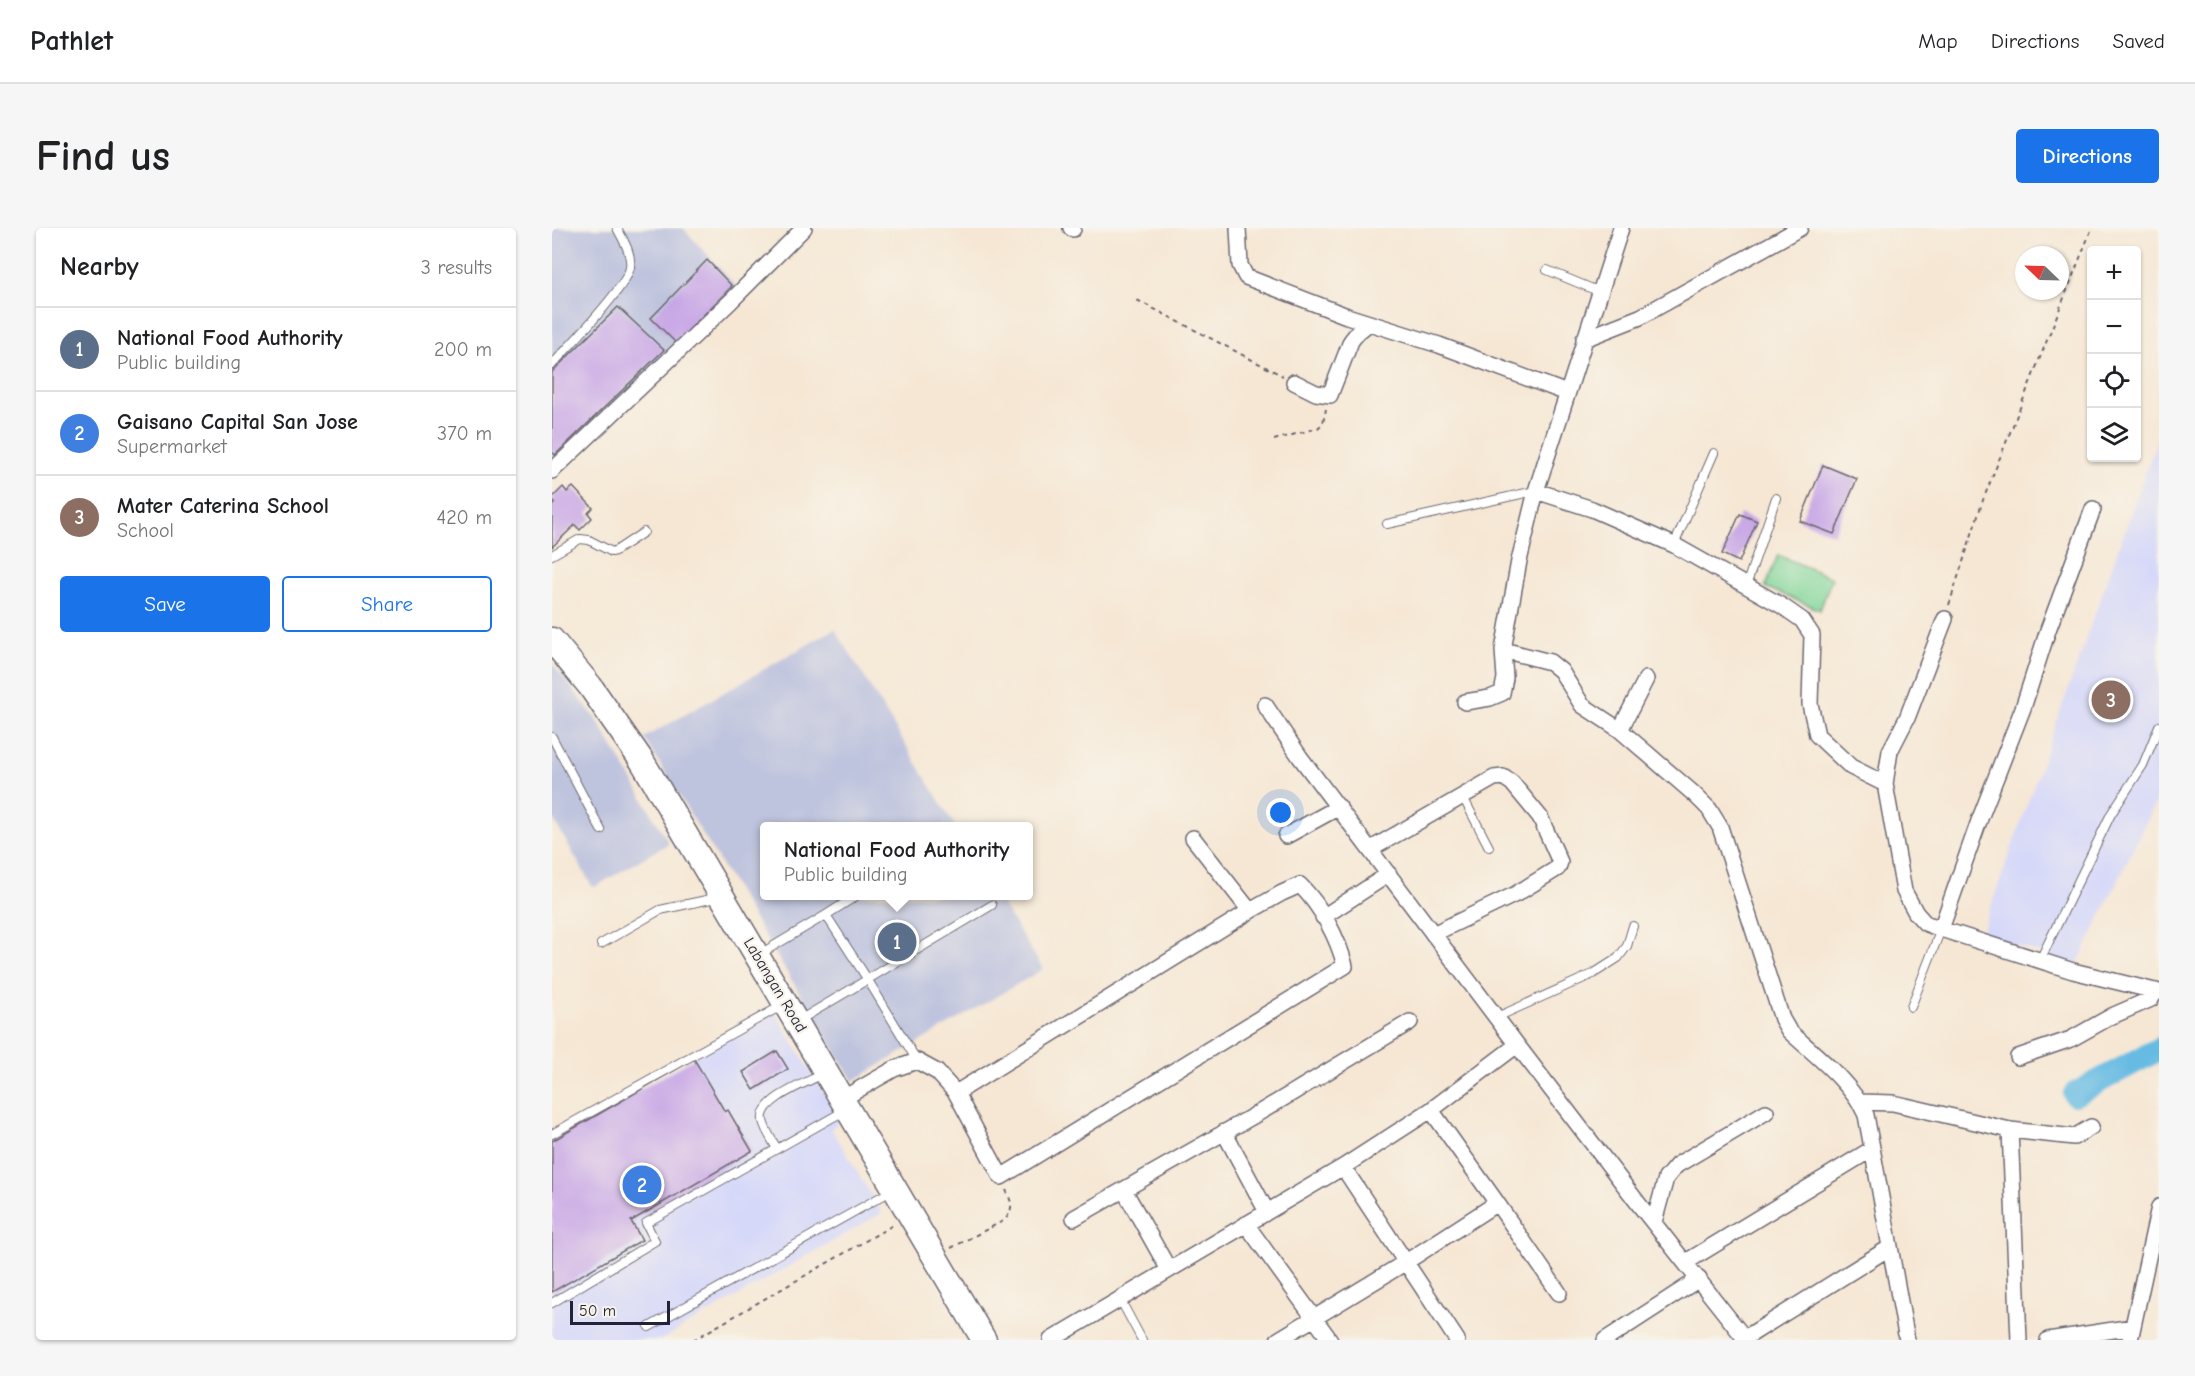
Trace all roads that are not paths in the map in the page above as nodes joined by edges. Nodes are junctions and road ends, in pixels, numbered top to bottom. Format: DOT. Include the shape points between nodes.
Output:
graph roads {
  1 [pos="617,228"];
  2 [pos="804,228"];
  3 [pos="1238,228"];
  4 [pos="1621,228"];
  5 [pos="1800,228"];
  6 [pos="1547,270"];
  7 [pos="1600,292"];
  8 [pos="1370,323"];
  9 [pos="1584,339"];
  10 [pos="552,366"];
  11 [pos="1293,382"];
  12 [pos="1567,393"];
  13 [pos="1714,453"];
  14 [pos="552,471"];
  15 [pos="1536,490"];
  16 [pos="1776,498"];
  17 [pos="2093,509"];
  18 [pos="1387,524"];
  19 [pos="644,532"];
  20 [pos="1674,545"];
  21 [pos="552,555"];
  22 [pos="1746,586"];
  23 [pos="1945,619"];
  24 [pos="552,640"];
  25 [pos="1503,650"];
  26 [pos="1646,679"];
  27 [pos="1465,702"];
  28 [pos="1265,705"];
  29 [pos="2159,726"];
  30 [pos="1620,730"];
  31 [pos="552,737"];
  32 [pos="1885,784"];
  33 [pos="1463,797"];
  34 [pos="1340,807"];
  35 [pos="601,830"];
  36 [pos="1286,836"];
  37 [pos="1193,838"];
  38 [pos="1489,847"];
  39 [pos="1371,849"];
  40 [pos="1389,874"];
  41 [pos="721,897"];
  42 [pos="850,900"];
  43 [pos="992,905"];
  44 [pos="1250,910"];
  45 [pos="826,915"];
  46 [pos="1323,917"];
  47 [pos="1633,926"];
  48 [pos="1941,929"];
  49 [pos="1433,934"];
  50 [pos="601,944"];
  51 [pos="758,955"];
  52 [pos="2040,960"];
  53 [pos="868,980"];
  54 [pos="2157,992"];
  55 [pos="1911,1007"];
  56 [pos="791,1013"];
  57 [pos="1497,1017"];
  58 [pos="1410,1022"];
  59 [pos="1517,1045"];
  60 [pos="2018,1057"];
  61 [pos="917,1061"];
  62 [pos="827,1072"];
  63 [pos="956,1093"];
  64 [pos="1860,1102"];
  65 [pos="845,1104"];
  66 [pos="1431,1110"];
  67 [pos="1766,1112"];
  68 [pos="2091,1127"];
  69 [pos="2010,1130"];
  70 [pos="1224,1132"];
  71 [pos="552,1134"];
  72 [pos="777,1149"];
  73 [pos="1872,1149"];
  74 [pos="1343,1167"];
  75 [pos="895,1189"];
  76 [pos="1125,1190"];
  77 [pos="1497,1203"];
  78 [pos="2159,1207"];
  79 [pos="1267,1212"];
  80 [pos="1074,1218"];
  81 [pos="1654,1222"];
  82 [pos="1246,1224"];
  83 [pos="1889,1248"];
  84 [pos="1406,1262"];
  85 [pos="1686,1262"];
  86 [pos="1169,1270"];
  87 [pos="1699,1279"];
  88 [pos="1558,1293"];
  89 [pos="1120,1299"];
  90 [pos="552,1303"];
  91 [pos="1315,1318"];
  92 [pos="650,1327"];
  93 [pos="2132,1333"];
  94 [pos="1745,1339"];
  95 [pos="984,1340"];
  96 [pos="1052,1340"];
  97 [pos="1142,1340"];
  98 [pos="1278,1340"];
  99 [pos="1330,1340"];
  100 [pos="1457,1340"];
  101 [pos="1605,1340"];
  102 [pos="1906,1340"];
  103 [pos="2019,1340"];
  104 [pos="2048,1340"];
  1 -- 10 [label="lane" via="630,256 630,270 617,291"];
  2 -- 14 [label="street"];
  3 -- 8 [label="street" via="1240,265 1246,277"];
  4 -- 7 [label="street"];
  5 -- 9 [label="street" via="1640,317"];
  6 -- 7 [label="lane"];
  7 -- 9 [label="street"];
  8 -- 11 [label="street" via="1351,341 1330,395"];
  8 -- 12 [label="street"];
  9 -- 12 [label="street"];
  12 -- 15 [label="street"];
  13 -- 20 [label="lane"];
  15 -- 18 [label="lane"];
  15 -- 20 [label="street" via="1592,509"];
  15 -- 25 [label="street"];
  16 -- 22 [label="lane"];
  17 -- 48 [label="street"];
  19 -- 21 [label="lane" via="612,552 580,539"];
  20 -- 22 [label="street"];
  22 -- 32 [label="street" via="1802,620 1812,635 1810,704 1817,735 1851,767"];
  23 -- 32 [label="street" via="1890,751"];
  24 -- 41 [label="main road, Labangan Road" via="590,686 642,761"];
  25 -- 27 [label="street" via="1502,693"];
  25 -- 30 [label="street" via="1550,662 1561,671 1582,705"];
  26 -- 30 [label="street"];
  28 -- 34 [label="street"];
  29 -- 52 [label="lane" via="2143,765 2111,814"];
  30 -- 64 [label="street" via="1709,809 1720,827 1782,1020"];
  31 -- 35 [label="lane"];
  32 -- 48 [label="street" via="1904,891 1925,923"];
  33 -- 38 [label="lane"];
  33 -- 39 [label="street"];
  33 -- 49 [label="street" via="1494,778 1503,777 1512,783 1540,817 1560,862 1516,894"];
  34 -- 36 [label="street"];
  34 -- 39 [label="street"];
  37 -- 44 [label="street"];
  39 -- 40 [label="street"];
  40 -- 46 [label="street"];
  40 -- 49 [label="street"];
  41 -- 50 [label="lane" via="660,910"];
  41 -- 51 [label="main road, Labangan Road"];
  42 -- 45 [label="lane"];
  43 -- 53 [label="lane"];
  44 -- 46 [label="street" via="1300,885"];
  44 -- 63 [label="street"];
  45 -- 51 [label="lane"];
  45 -- 53 [label="lane"];
  46 -- 63 [label="street" via="1345,966 1001,1177"];
  47 -- 57 [label="lane" via="1627,946 1618,958 1593,974"];
  48 -- 52 [label="street"];
  48 -- 55 [label="lane"];
  49 -- 57 [label="street"];
  51 -- 56 [label="main road, Labangan Road"];
  52 -- 54 [label="street"];
  53 -- 56 [label="lane"];
  53 -- 61 [label="lane"];
  54 -- 60 [label="street" via="2151,999 2072,1039"];
  56 -- 62 [label="main road, Labangan Road"];
  56 -- 71 [label="lane"];
  57 -- 59 [label="street"];
  58 -- 70 [label="street"];
  59 -- 66 [label="street"];
  59 -- 81 [label="street"];
  61 -- 63 [label="street" via="937,1072"];
  61 -- 65 [label="street" via="894,1069"];
  62 -- 65 [label="main road, Labangan Road"];
  62 -- 72 [label="lane" via="770,1101 762,1119"];
  64 -- 69 [label="street" via="1893,1103"];
  64 -- 73 [label="street"];
  65 -- 72 [label="lane"];
  65 -- 75 [label="main road, Labangan Road"];
  66 -- 74 [label="street"];
  66 -- 77 [label="street"];
  67 -- 81 [label="street" via="1677,1165 1666,1178"];
  68 -- 69 [label="street" via="2074,1137"];
  69 -- 103 [label="street"];
  70 -- 76 [label="street"];
  70 -- 79 [label="street"];
  72 -- 90 [label="lane" via="646,1222 655,1241"];
  73 -- 83 [label="street"];
  73 -- 85 [label="street"];
  74 -- 79 [label="street"];
  74 -- 84 [label="street"];
  75 -- 92 [label="lane"];
  75 -- 95 [label="main road, Labangan Road"];
  76 -- 80 [label="street"];
  76 -- 86 [label="street"];
  77 -- 84 [label="street"];
  77 -- 88 [label="street"];
  78 -- 93 [label="street"];
  79 -- 82 [label="street"];
  81 -- 85 [label="street"];
  82 -- 86 [label="street"];
  82 -- 91 [label="street"];
  83 -- 94 [label="street"];
  83 -- 102 [label="street"];
  84 -- 91 [label="street"];
  84 -- 100 [label="street"];
  85 -- 87 [label="street"];
  86 -- 89 [label="street"];
  87 -- 94 [label="street"];
  87 -- 101 [label="street"];
  89 -- 96 [label="street"];
  89 -- 97 [label="lane"];
  91 -- 98 [label="street"];
  91 -- 99 [label="street"];
  93 -- 104 [label="street"];
}
